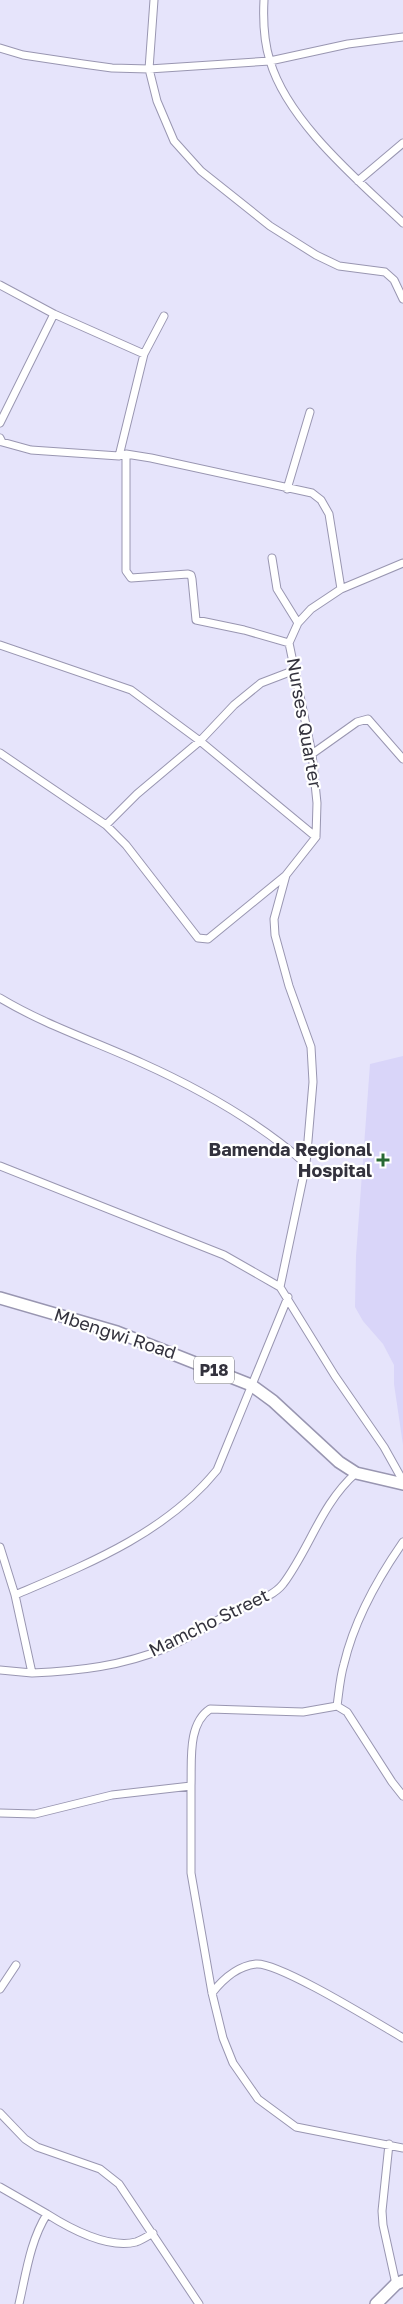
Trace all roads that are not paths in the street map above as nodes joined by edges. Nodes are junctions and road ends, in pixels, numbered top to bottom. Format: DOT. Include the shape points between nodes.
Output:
graph roads {
  1 [pos="154,0"];
  2 [pos="264,0"];
  3 [pos="403,37"];
  4 [pos="0,48"];
  5 [pos="270,61"];
  6 [pos="149,69"];
  7 [pos="403,143"];
  8 [pos="358,181"];
  9 [pos="403,223"];
  10 [pos="0,285"];
  11 [pos="403,299"];
  12 [pos="54,314"];
  13 [pos="164,316"];
  14 [pos="144,354"];
  15 [pos="310,412"];
  16 [pos="0,423"];
  17 [pos="0,438"];
  18 [pos="122,455"];
  19 [pos="287,489"];
  20 [pos="272,558"];
  21 [pos="403,563"];
  22 [pos="341,589"];
  23 [pos="298,623"];
  24 [pos="289,642"];
  25 [pos="0,645"];
  26 [pos="295,670"];
  27 [pos="200,741"];
  28 [pos="0,753"];
  29 [pos="312,754"];
  30 [pos="403,759"];
  31 [pos="106,824"];
  32 [pos="316,837"];
  33 [pos="286,875"];
  34 [pos="0,998"];
  35 [pos="306,1164"];
  36 [pos="0,1166"];
  37 [pos="280,1287"];
  38 [pos="288,1297"];
  39 [pos="0,1298"];
  40 [pos="250,1385"];
  41 [pos="356,1473"];
  42 [pos="403,1482"];
  43 [pos="403,1542"];
  44 [pos="0,1547"];
  45 [pos="15,1595"];
  46 [pos="0,1670"];
  47 [pos="32,1673"];
  48 [pos="337,1706"];
  49 [pos="191,1786"];
  50 [pos="403,1796"];
  51 [pos="0,1813"];
  52 [pos="16,1965"];
  53 [pos="0,1989"];
  54 [pos="212,1993"];
  55 [pos="403,2038"];
  56 [pos="0,2113"];
  57 [pos="389,2144"];
  58 [pos="403,2148"];
  59 [pos="0,2188"];
  60 [pos="47,2214"];
  61 [pos="153,2233"];
  62 [pos="399,2282"];
  63 [pos="19,2304"];
  64 [pos="199,2304"];
  65 [pos="376,2304"];
  1 -- 6 [label="street"];
  2 -- 5 [label="street" via="263,16"];
  3 -- 5 [label="street" via="348,44"];
  4 -- 6 [label="street" via="23,55 112,68"];
  5 -- 6 [label="street"];
  5 -- 8 [label="street" via="291,107"];
  6 -- 11 [label="street" via="157,101 174,140 201,171 270,226 316,255 339,266 385,272 394,280"];
  7 -- 8 [label="street"];
  8 -- 9 [label="street"];
  10 -- 12 [label="street"];
  12 -- 14 [label="street"];
  12 -- 16 [label="street"];
  13 -- 14 [label="street"];
  14 -- 18 [label="street"];
  15 -- 19 [label="street"];
  17 -- 18 [label="street" via="2,442 31,450"];
  18 -- 19 [label="street"];
  18 -- 24 [label="street" via="128,575 131,578 191,575 196,620"];
  19 -- 22 [label="street" via="312,494 321,500 329,514"];
  20 -- 23 [label="street" via="277,589"];
  21 -- 22 [label="street, Nurses Quarter"];
  22 -- 23 [label="street, Nurses Quarter" via="311,609"];
  23 -- 24 [label="street, Nurses Quarter"];
  24 -- 26 [label="street, Nurses Quarter"];
  25 -- 27 [label="street" via="131,690"];
  26 -- 27 [label="street" via="260,683"];
  26 -- 29 [label="street, Nurses Quarter"];
  27 -- 31 [label="street"];
  27 -- 32 [label="street"];
  28 -- 31 [label="street"];
  29 -- 30 [label="street" via="357,722 368,720"];
  29 -- 32 [label="street, Nurses Quarter" via="317,795"];
  31 -- 33 [label="street" via="198,938 208,939"];
  32 -- 33 [label="street"];
  33 -- 35 [label="street" via="274,919 275,935 311,1047 314,1082"];
  34 -- 35 [label="street" via="72,1035 188,1085 286,1146"];
  35 -- 37 [label="street"];
  36 -- 37 [label="street" via="224,1256"];
  37 -- 38 [label="street"];
  38 -- 40 [label="street"];
  38 -- 42 [label="street"];
  39 -- 40 [label="main road, Mbengwi Road / P18" via="117,1332"];
  40 -- 41 [label="main road, Mbengwi Road / P18"];
  40 -- 45 [label="street" via="238,1424 217,1470 202,1488 171,1514 96,1560"];
  41 -- 42 [label="main road, Mbengwi Road / P18"];
  41 -- 47 [label="street, Mamcho Street" via="336,1492 288,1577 271,1594 166,1648 126,1662 89,1670"];
  43 -- 48 [label="street" via="376,1586 352,1639"];
  44 -- 45 [label="street"];
  45 -- 47 [label="street"];
  46 -- 47 [label="street, Mamcho Street"];
  48 -- 49 [label="street" via="303,1712 210,1709 197,1724"];
  48 -- 50 [label="street" via="347,1712"];
  49 -- 51 [label="street" via="112,1796 35,1814"];
  49 -- 54 [label="street" via="191,1873"];
  52 -- 53 [label="street"];
  54 -- 55 [label="street" via="239,1969 262,1964 295,1978"];
  54 -- 57 [label="street" via="222,2038 233,2063 258,2099 296,2126"];
  56 -- 61 [label="street" via="37,2147 100,2169 119,2184"];
  57 -- 58 [label="street"];
  57 -- 62 [label="street" via="383,2225"];
  59 -- 60 [label="street"];
  60 -- 61 [label="street" via="90,2236 121,2243 138,2242"];
  60 -- 63 [label="street" via="33,2244"];
  61 -- 64 [label="street"];
  62 -- 65 [label="main road"];
}
